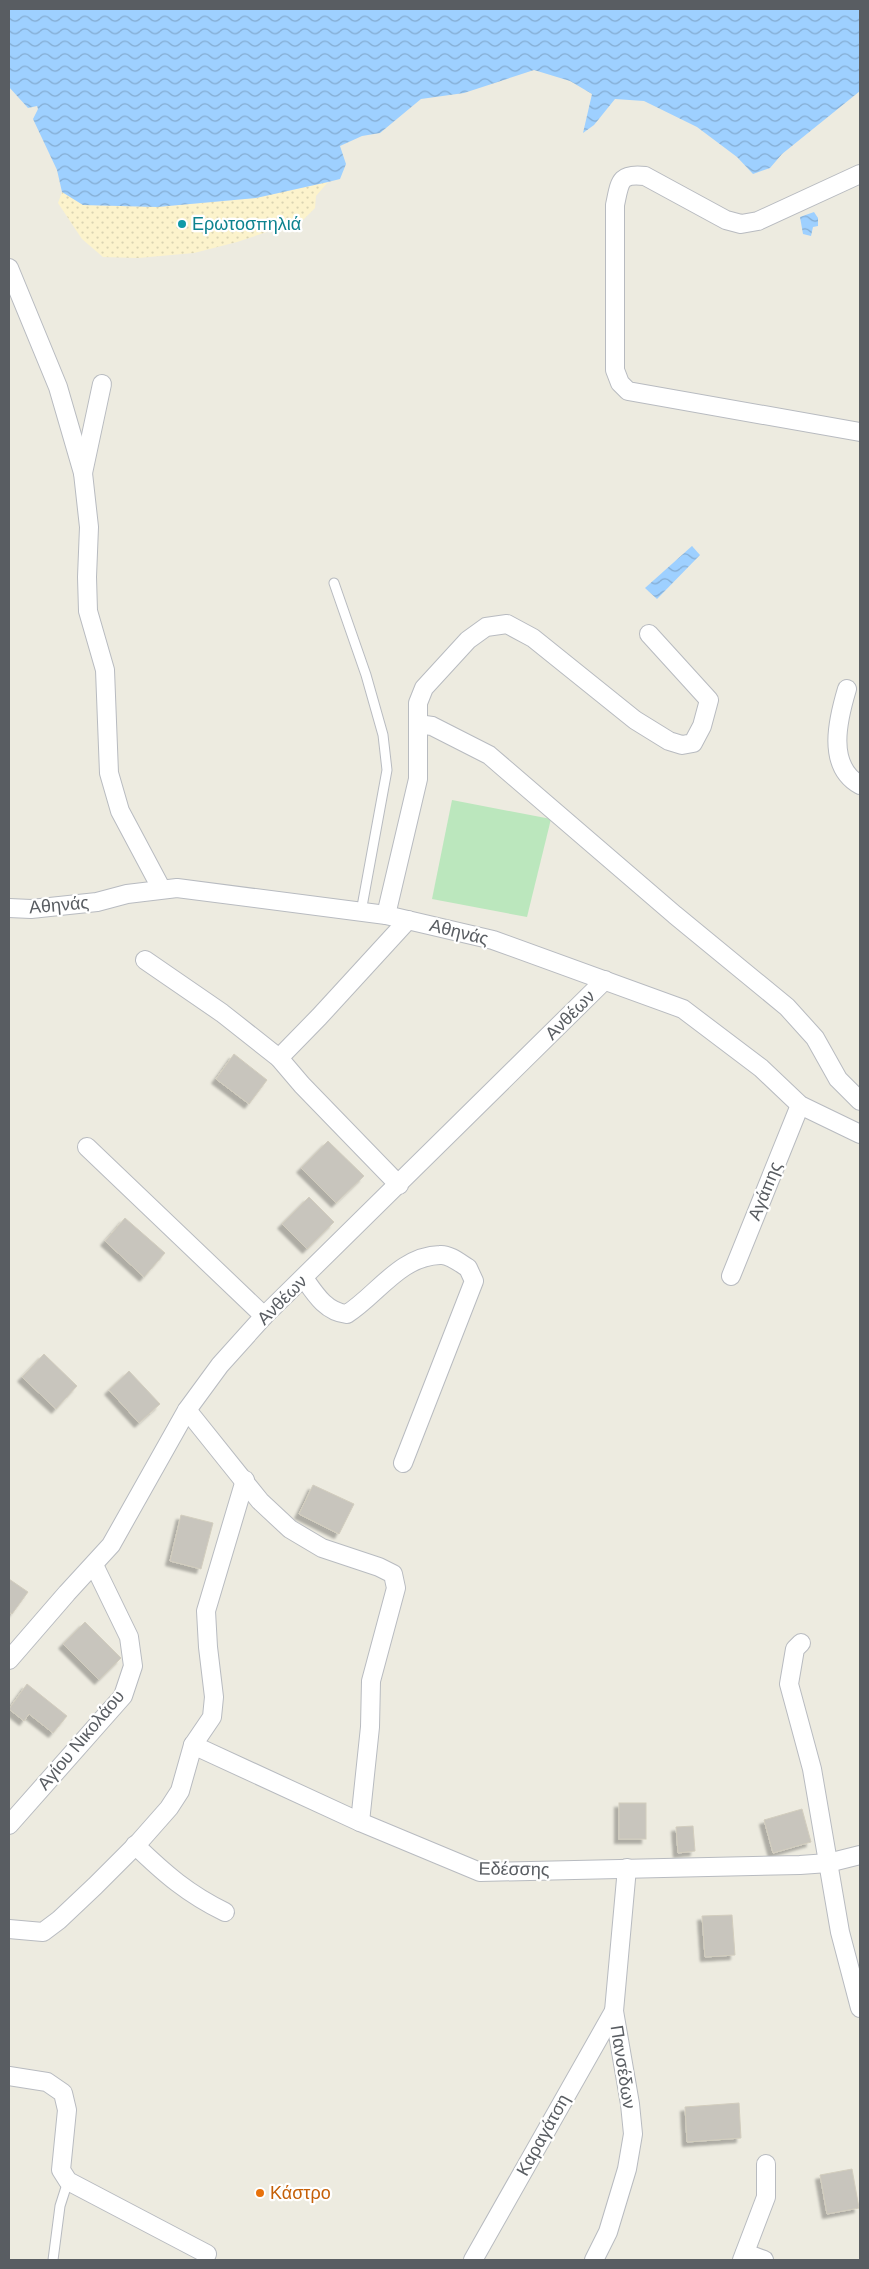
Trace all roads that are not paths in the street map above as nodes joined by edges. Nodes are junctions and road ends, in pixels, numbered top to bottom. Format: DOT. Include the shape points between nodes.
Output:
graph roads {
  1 [pos="860,174"];
  2 [pos="9,268"];
  3 [pos="102,384"];
  4 [pos="860,432"];
  5 [pos="83,473"];
  6 [pos="334,583"];
  7 [pos="649,634"];
  8 [pos="847,689"];
  9 [pos="418,724"];
  10 [pos="860,785"];
  11 [pos="161,888"];
  12 [pos="9,908"];
  13 [pos="361,912"];
  14 [pos="386,915"];
  15 [pos="408,920"];
  16 [pos="145,960"];
  17 [pos="605,980"];
  18 [pos="279,1058"];
  19 [pos="860,1101"];
  20 [pos="800,1105"];
  21 [pos="860,1134"];
  22 [pos="87,1147"];
  23 [pos="399,1186"];
  24 [pos="731,1276"];
  25 [pos="304,1278"];
  26 [pos="264,1316"];
  27 [pos="187,1410"];
  28 [pos="403,1463"];
  29 [pos="245,1480"];
  30 [pos="94,1564"];
  31 [pos="802,1643"];
  32 [pos="9,1660"];
  33 [pos="192,1745"];
  34 [pos="360,1822"];
  35 [pos="9,1825"];
  36 [pos="135,1845"];
  37 [pos="860,1855"];
  38 [pos="828,1863"];
  39 [pos="627,1868"];
  40 [pos="225,1912"];
  41 [pos="9,1929"];
  42 [pos="860,2008"];
  43 [pos="614,2011"];
  44 [pos="9,2076"];
  45 [pos="766,2164"];
  46 [pos="68,2182"];
  47 [pos="207,2254"];
  48 [pos="744,2256"];
  49 [pos="53,2260"];
  50 [pos="473,2260"];
  51 [pos="594,2260"];
  52 [pos="764,2260"];
  1 -- 4 [label="street" via="758,221 741,224 726,220 646,176 625,177 619,183 615,205 615,370 620,383 628,391"];
  2 -- 5 [label="street" via="58,387"];
  3 -- 5 [label="street"];
  5 -- 11 [label="street" via="90,527 86,577 88,612 104,670 109,773 120,811"];
  6 -- 13 [label="lane" via="366,675 383,735 387,770"];
  7 -- 9 [label="street" via="709,700 702,726 693,743 682,745 669,741 634,720 533,638 507,624 486,627 468,640 424,688 418,703"];
  8 -- 10 [label="street" via="838,720 838,744 842,765"];
  9 -- 14 [label="street" via="418,779"];
  9 -- 19 [label="street" via="432,726 489,755 786,1007 816,1038 838,1079"];
  11 -- 12 [label="street, Αθηνάς" via="97,902"];
  11 -- 13 [label="street, Αθηνάς"];
  13 -- 14 [label="street, Αθηνάς"];
  14 -- 15 [label="street, Αθηνάς"];
  15 -- 17 [label="street, Αθηνάς" via="493,940"];
  15 -- 18 [label="street"];
  16 -- 18 [label="street" via="222,1013"];
  17 -- 20 [label="street, Αθηνάς" via="683,1009 761,1068"];
  17 -- 23 [label="street, Ανθέων"];
  18 -- 23 [label="street"];
  20 -- 21 [label="street, Αθηνάς"];
  20 -- 24 [label="street, Αγάπης"];
  22 -- 26 [label="street"];
  23 -- 25 [label="street, Ανθέων"];
  25 -- 26 [label="street, Ανθέων"];
  25 -- 28 [label="street" via="329,1308 347,1314 380,1285 419,1260 441,1254 468,1268 474,1281"];
  26 -- 27 [label="street, Ανθέων" via="220,1365"];
  27 -- 29 [label="street"];
  27 -- 30 [label="street, Ανθέων" via="111,1545"];
  29 -- 33 [label="street" via="206,1611 214,1697 212,1717"];
  29 -- 34 [label="street" via="260,1501 290,1529 322,1548 393,1574 396,1588 371,1681 370,1727"];
  30 -- 32 [label="street, Ανθέων"];
  30 -- 35 [label="street, Αγίου Νικολάου" via="129,1637 133,1666 123,1696"];
  31 -- 38 [label="street" via="795,1649 789,1684 812,1770"];
  33 -- 34 [label="street, Εδέσσης"];
  33 -- 36 [label="street" via="180,1791"];
  34 -- 39 [label="street, Εδέσσης" via="480,1872"];
  36 -- 40 [label="street" via="197,1898"];
  36 -- 41 [label="street" via="43,1932"];
  37 -- 38 [label="street, Εδέσσης"];
  38 -- 39 [label="street, Εδέσσης"];
  38 -- 42 [label="street" via="840,1932"];
  39 -- 43 [label="street, Πανσέδων"];
  43 -- 50 [label="street, Καραγάτση"];
  43 -- 51 [label="street, Πανσέδων" via="633,2134 627,2169 608,2232"];
  44 -- 46 [label="street" via="47,2082 63,2093 68,2110 61,2170"];
  45 -- 48 [label="street" via="766,2197"];
  46 -- 47 [label="street"];
  46 -- 49 [label="lane" via="60,2206"];
  48 -- 52 [label="street"];
}
